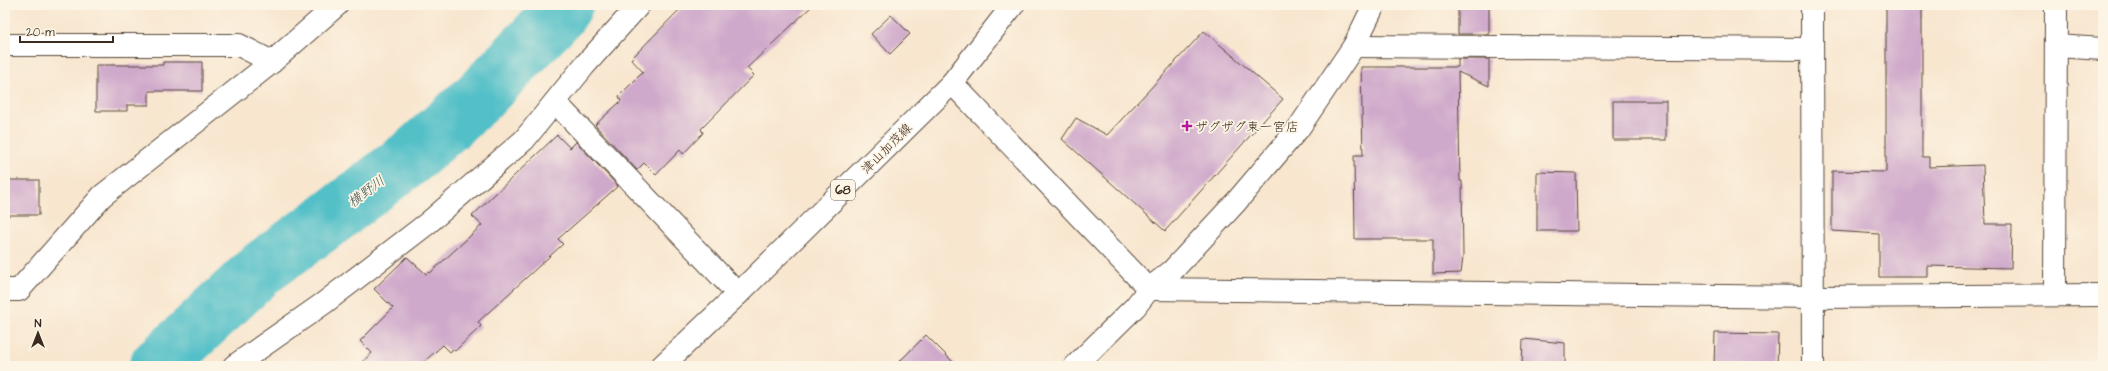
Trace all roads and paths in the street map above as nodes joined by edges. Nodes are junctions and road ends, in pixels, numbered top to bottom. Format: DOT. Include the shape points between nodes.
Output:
graph roads {
  1 [pos="337,5"];
  2 [pos="639,5"];
  3 [pos="1013,5"];
  4 [pos="1374,5"];
  5 [pos="1812,5"];
  6 [pos="2056,5"];
  7 [pos="5,45"];
  8 [pos="1354,46"];
  9 [pos="2056,46"];
  10 [pos="1812,49"];
  11 [pos="2103,49"];
  12 [pos="272,62"];
  13 [pos="952,83"];
  14 [pos="555,102"];
  15 [pos="1149,289"];
  16 [pos="5,290"];
  17 [pos="738,294"];
  18 [pos="2055,294"];
  19 [pos="2103,295"];
  20 [pos="1814,297"];
  21 [pos="234,366"];
  22 [pos="662,366"];
  23 [pos="1075,366"];
  24 [pos="1813,366"];
  1 -- 12 [label="street"];
  2 -- 14 [label="street"];
  3 -- 13 [label="street, 津山加茂線 / 68"];
  4 -- 8 [label="street"];
  5 -- 10 [label="street"];
  6 -- 9 [label="street"];
  7 -- 12 [label="street" via="239,45"];
  8 -- 10 [label="street"];
  8 -- 15 [label="street" via="1298,129 1242,196 1172,271"];
  9 -- 11 [label="street"];
  9 -- 18 [label="street"];
  10 -- 20 [label="street"];
  12 -- 16 [label="street" via="102,196 19,290"];
  13 -- 15 [label="street"];
  13 -- 17 [label="street, 津山加茂線 / 68"];
  14 -- 17 [label="street"];
  14 -- 21 [label="street" via="524,140 428,223 324,304"];
  15 -- 20 [label="street"];
  15 -- 23 [label="street" via="1135,307"];
  17 -- 22 [label="street, 津山加茂線 / 68"];
  18 -- 19 [label="street"];
  18 -- 20 [label="street"];
  20 -- 24 [label="street"];
}
